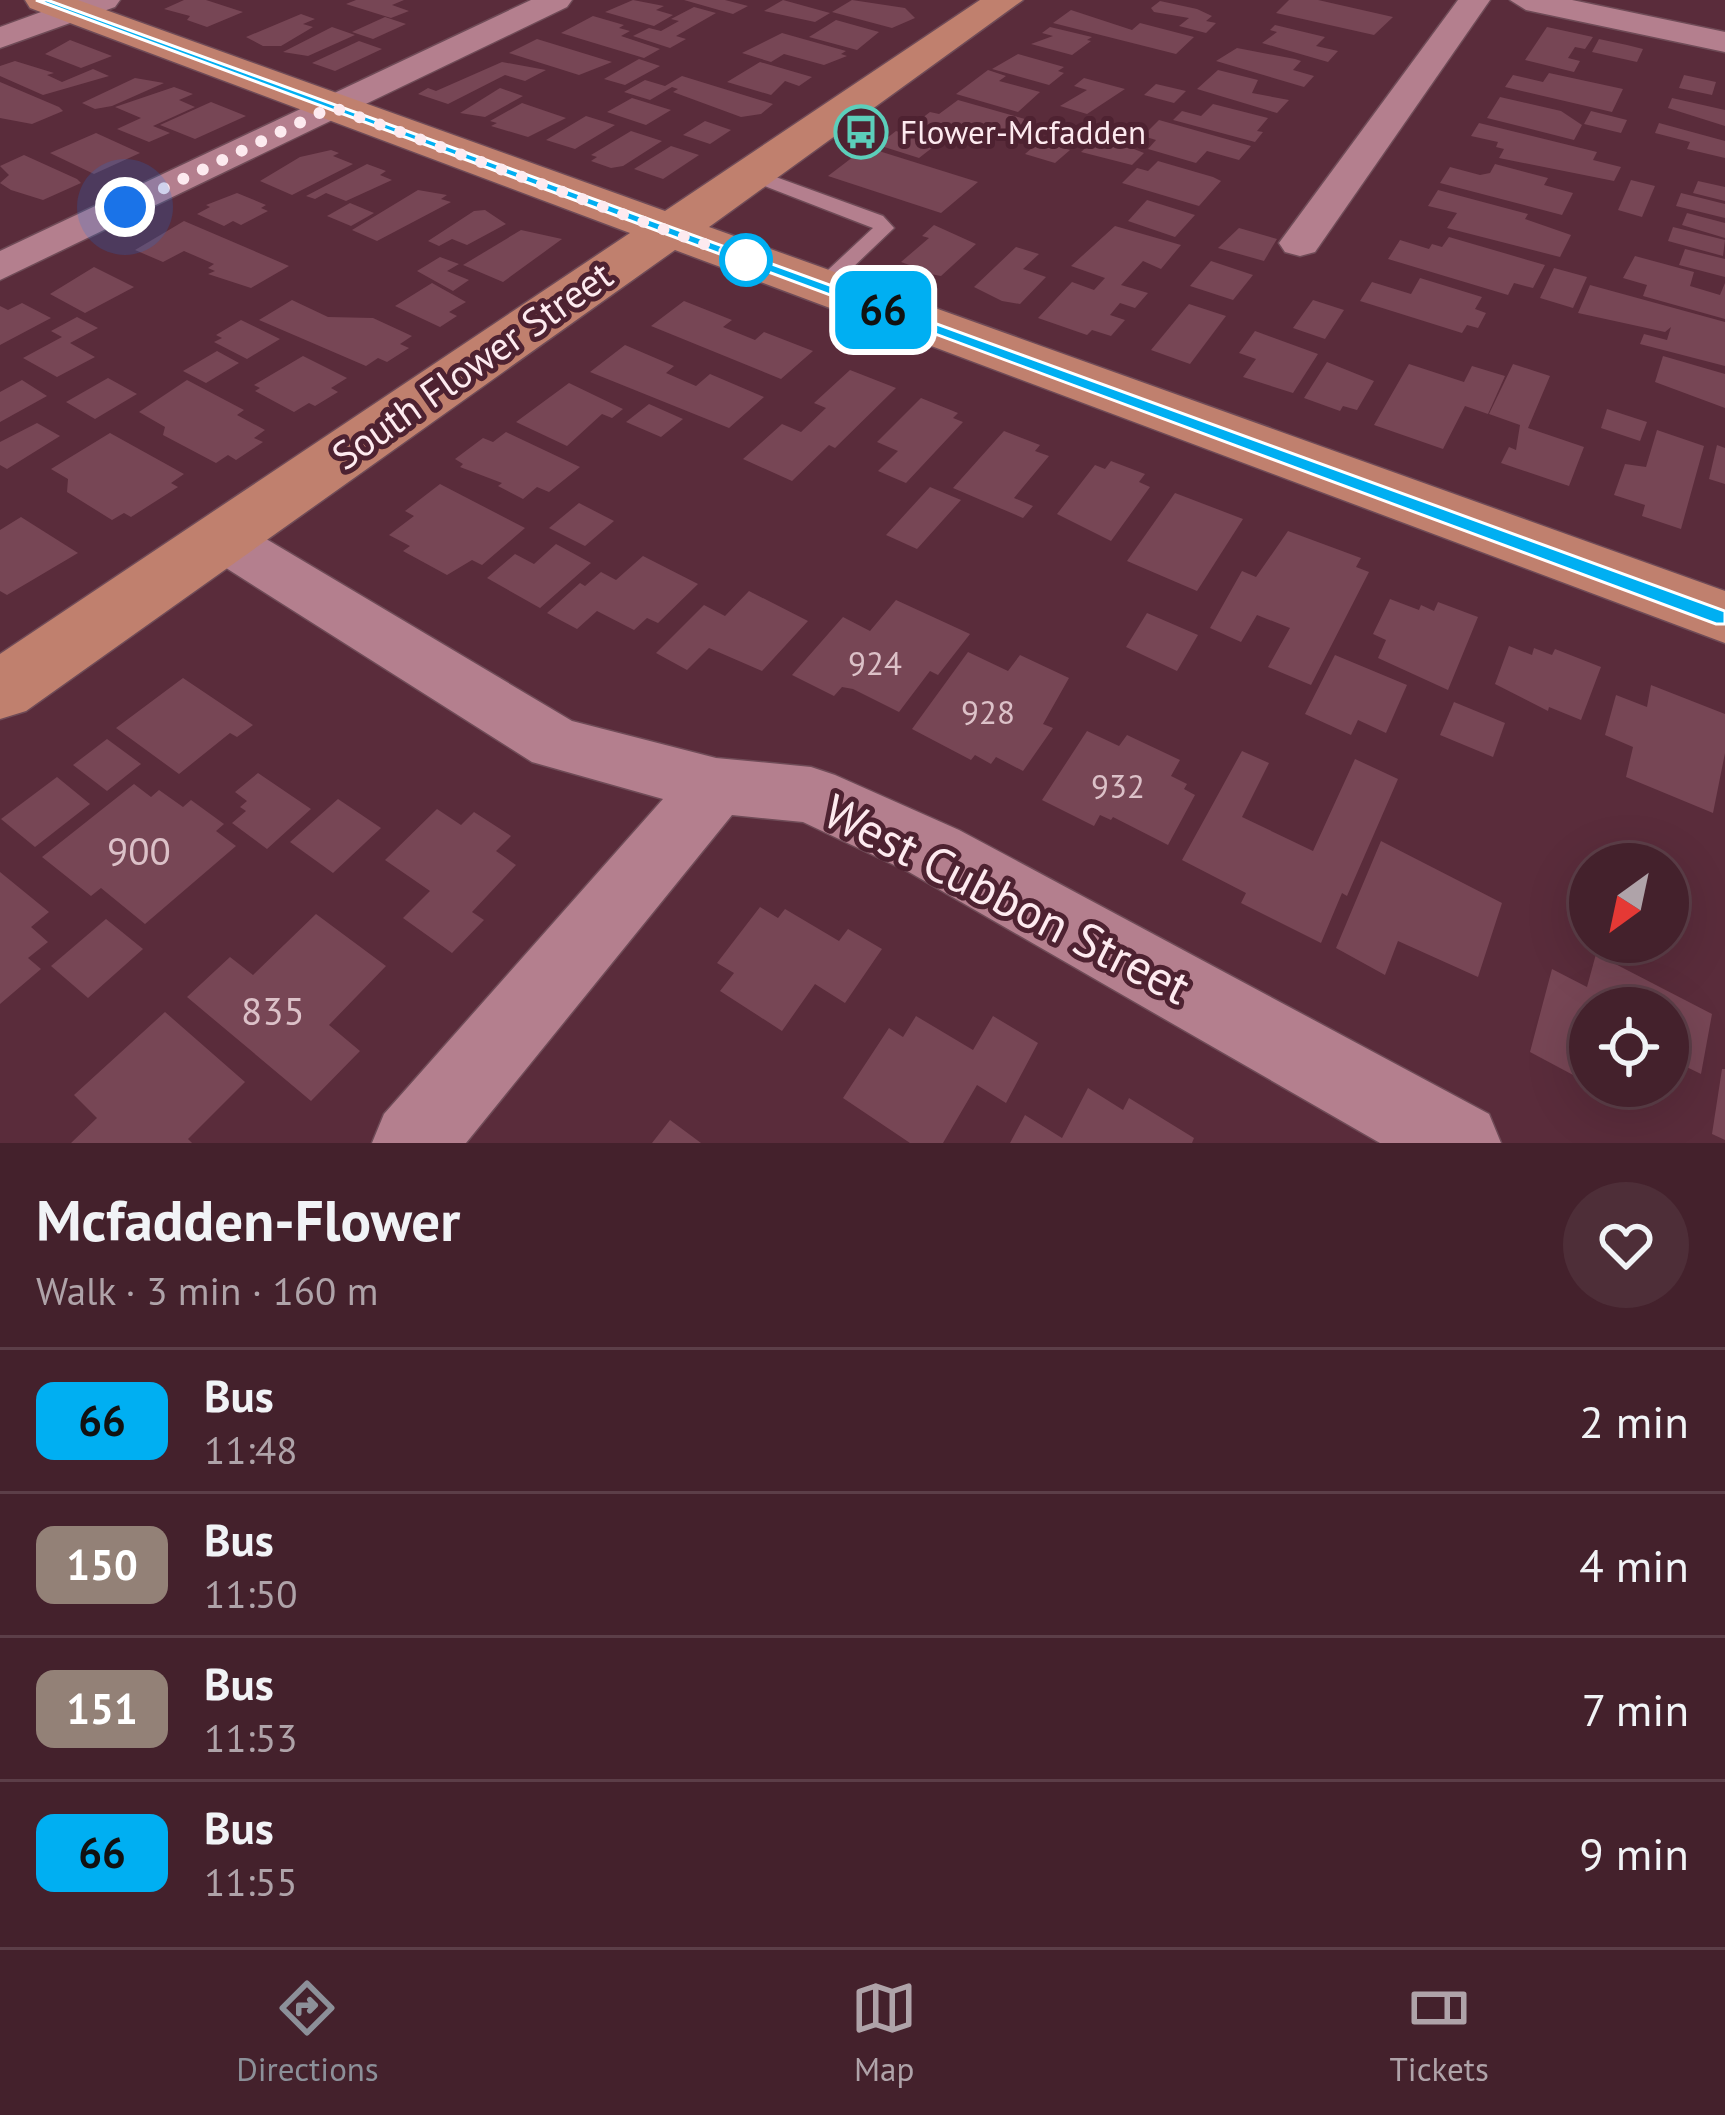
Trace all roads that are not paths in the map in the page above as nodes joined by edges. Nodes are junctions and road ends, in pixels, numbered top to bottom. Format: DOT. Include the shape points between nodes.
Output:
graph roads {
  1 [pos="556,0"];
  2 [pos="1005,0"];
  3 [pos="1474,0"];
  4 [pos="1526,0"];
  5 [pos="73,4"];
  6 [pos="0,38"];
  7 [pos="1725,42"];
  8 [pos="332,107"];
  9 [pos="751,173"];
  10 [pos="667,231"];
  11 [pos="1300,244"];
  12 [pos="0,266"];
  13 [pos="821,287"];
  14 [pos="221,538"];
  15 [pos="1725,618"];
  16 [pos="0,691"];
  17 [pos="716,786"];
  18 [pos="413,1143"];
  19 [pos="1460,1143"];
  1 -- 8 [label="street"];
  2 -- 9 [label="street, South Flower Street"];
  3 -- 11 [label="street"];
  4 -- 7 [label="street"];
  5 -- 6 [label="street"];
  5 -- 8 [label="street"];
  8 -- 10 [label="street"];
  8 -- 12 [label="street"];
  9 -- 10 [label="street, South Flower Street"];
  9 -- 13 [label="lane" via="884,227"];
  10 -- 13 [label="street"];
  10 -- 14 [label="street, South Flower Street"];
  13 -- 15 [label="street"];
  14 -- 16 [label="street, South Flower Street"];
  14 -- 17 [label="street, West Cubbon Street" via="555,743"];
  17 -- 18 [label="street"];
  17 -- 19 [label="street, West Cubbon Street" via="811,795 934,851"];
}
